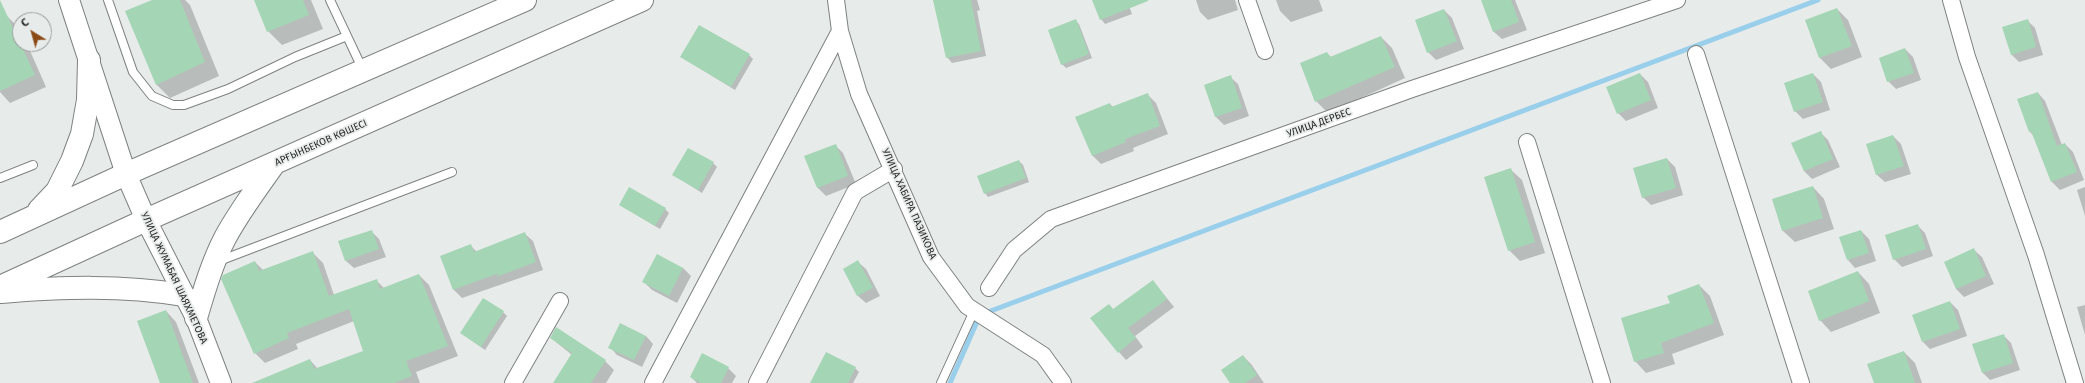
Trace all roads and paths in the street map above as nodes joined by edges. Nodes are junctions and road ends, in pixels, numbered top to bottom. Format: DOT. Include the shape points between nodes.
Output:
graph roads {
  1 [pos="69,0"];
  2 [pos="108,0"];
  3 [pos="330,0"];
  4 [pos="525,0"];
  5 [pos="642,0"];
  6 [pos="836,0"];
  7 [pos="1247,0"];
  8 [pos="1677,0"];
  9 [pos="1951,0"];
  10 [pos="840,31"];
  11 [pos="347,36"];
  12 [pos="1265,51"];
  13 [pos="1696,54"];
  14 [pos="90,60"];
  15 [pos="363,70"];
  16 [pos="1528,142"];
  17 [pos="274,164"];
  18 [pos="33,165"];
  19 [pos="894,169"];
  20 [pos="452,172"];
  21 [pos="126,174"];
  22 [pos="0,178"];
  23 [pos="32,217"];
  24 [pos="146,220"];
  25 [pos="0,232"];
  26 [pos="214,263"];
  27 [pos="0,287"];
  28 [pos="989,288"];
  29 [pos="0,292"];
  30 [pos="183,295"];
  31 [pos="560,301"];
  32 [pos="974,311"];
  33 [pos="196,318"];
  34 [pos="221,383"];
  35 [pos="513,383"];
  36 [pos="653,383"];
  37 [pos="757,383"];
  38 [pos="941,383"];
  39 [pos="1063,383"];
  40 [pos="1602,383"];
  41 [pos="1800,383"];
  42 [pos="2075,383"];
  1 -- 14 [label="street, УЛИЦА ЖУМАБАЯ ШАЯХМЕТОВА"];
  2 -- 11 [label="lane" via="133,72 152,96 173,105 184,105 228,89"];
  3 -- 11 [label="lane"];
  4 -- 15 [label="main road"];
  5 -- 17 [label="main road, АРҒЫНБЕКОВ КӨШЕСІ"];
  6 -- 10 [label="street, УЛИЦА ХАБИРА ПАЗИКОВА"];
  7 -- 12 [label="street"];
  8 -- 28 [label="street, УЛИЦА ДЕРБЕС" via="1412,89 1051,219 1014,250"];
  9 -- 42 [label="street" via="1967,57 2036,255"];
  10 -- 19 [label="street, УЛИЦА ХАБИРА ПАЗИКОВА" via="859,94"];
  10 -- 36 [label="street"];
  11 -- 15 [label="lane"];
  13 -- 41 [label="street"];
  14 -- 21 [label="street, УЛИЦА ЖУМАБАЯ ШАЯХМЕТОВА"];
  14 -- 23 [label="main road" via="88,100 82,134 72,162 57,191"];
  15 -- 21 [label="main road"];
  16 -- 40 [label="street"];
  17 -- 24 [label="main road, АРҒЫНБЕКОВ КӨШЕСІ"];
  17 -- 26 [label="main road" via="240,212"];
  18 -- 22 [label="lane"];
  19 -- 32 [label="street, УЛИЦА ХАБИРА ПАЗИКОВА" via="931,257 967,306"];
  19 -- 37 [label="street" via="855,192"];
  20 -- 26 [label="lane"];
  21 -- 23 [label="main road"];
  21 -- 24 [label="street, УЛИЦА ЖУМАБАЯ ШАЯХМЕТОВА"];
  23 -- 25 [label="main road"];
  24 -- 27 [label="main road, АРҒЫНБЕКОВ КӨШЕСІ"];
  24 -- 30 [label="street, УЛИЦА ЖУМАБАЯ ШАЯХМЕТОВА"];
  26 -- 33 [label="main road"];
  29 -- 30 [label="main road" via="102,287 144,288"];
  30 -- 33 [label="street, УЛИЦА ЖУМАБАЯ ШАЯХМЕТОВА"];
  31 -- 35 [label="street"];
  32 -- 38 [label="lane"];
  32 -- 39 [label="street, УЛИЦА ХАБИРА ПАЗИКОВА" via="1043,354"];
  33 -- 34 [label="street, УЛИЦА ЖУМАБАЯ ШАЯХМЕТОВА"];
}
